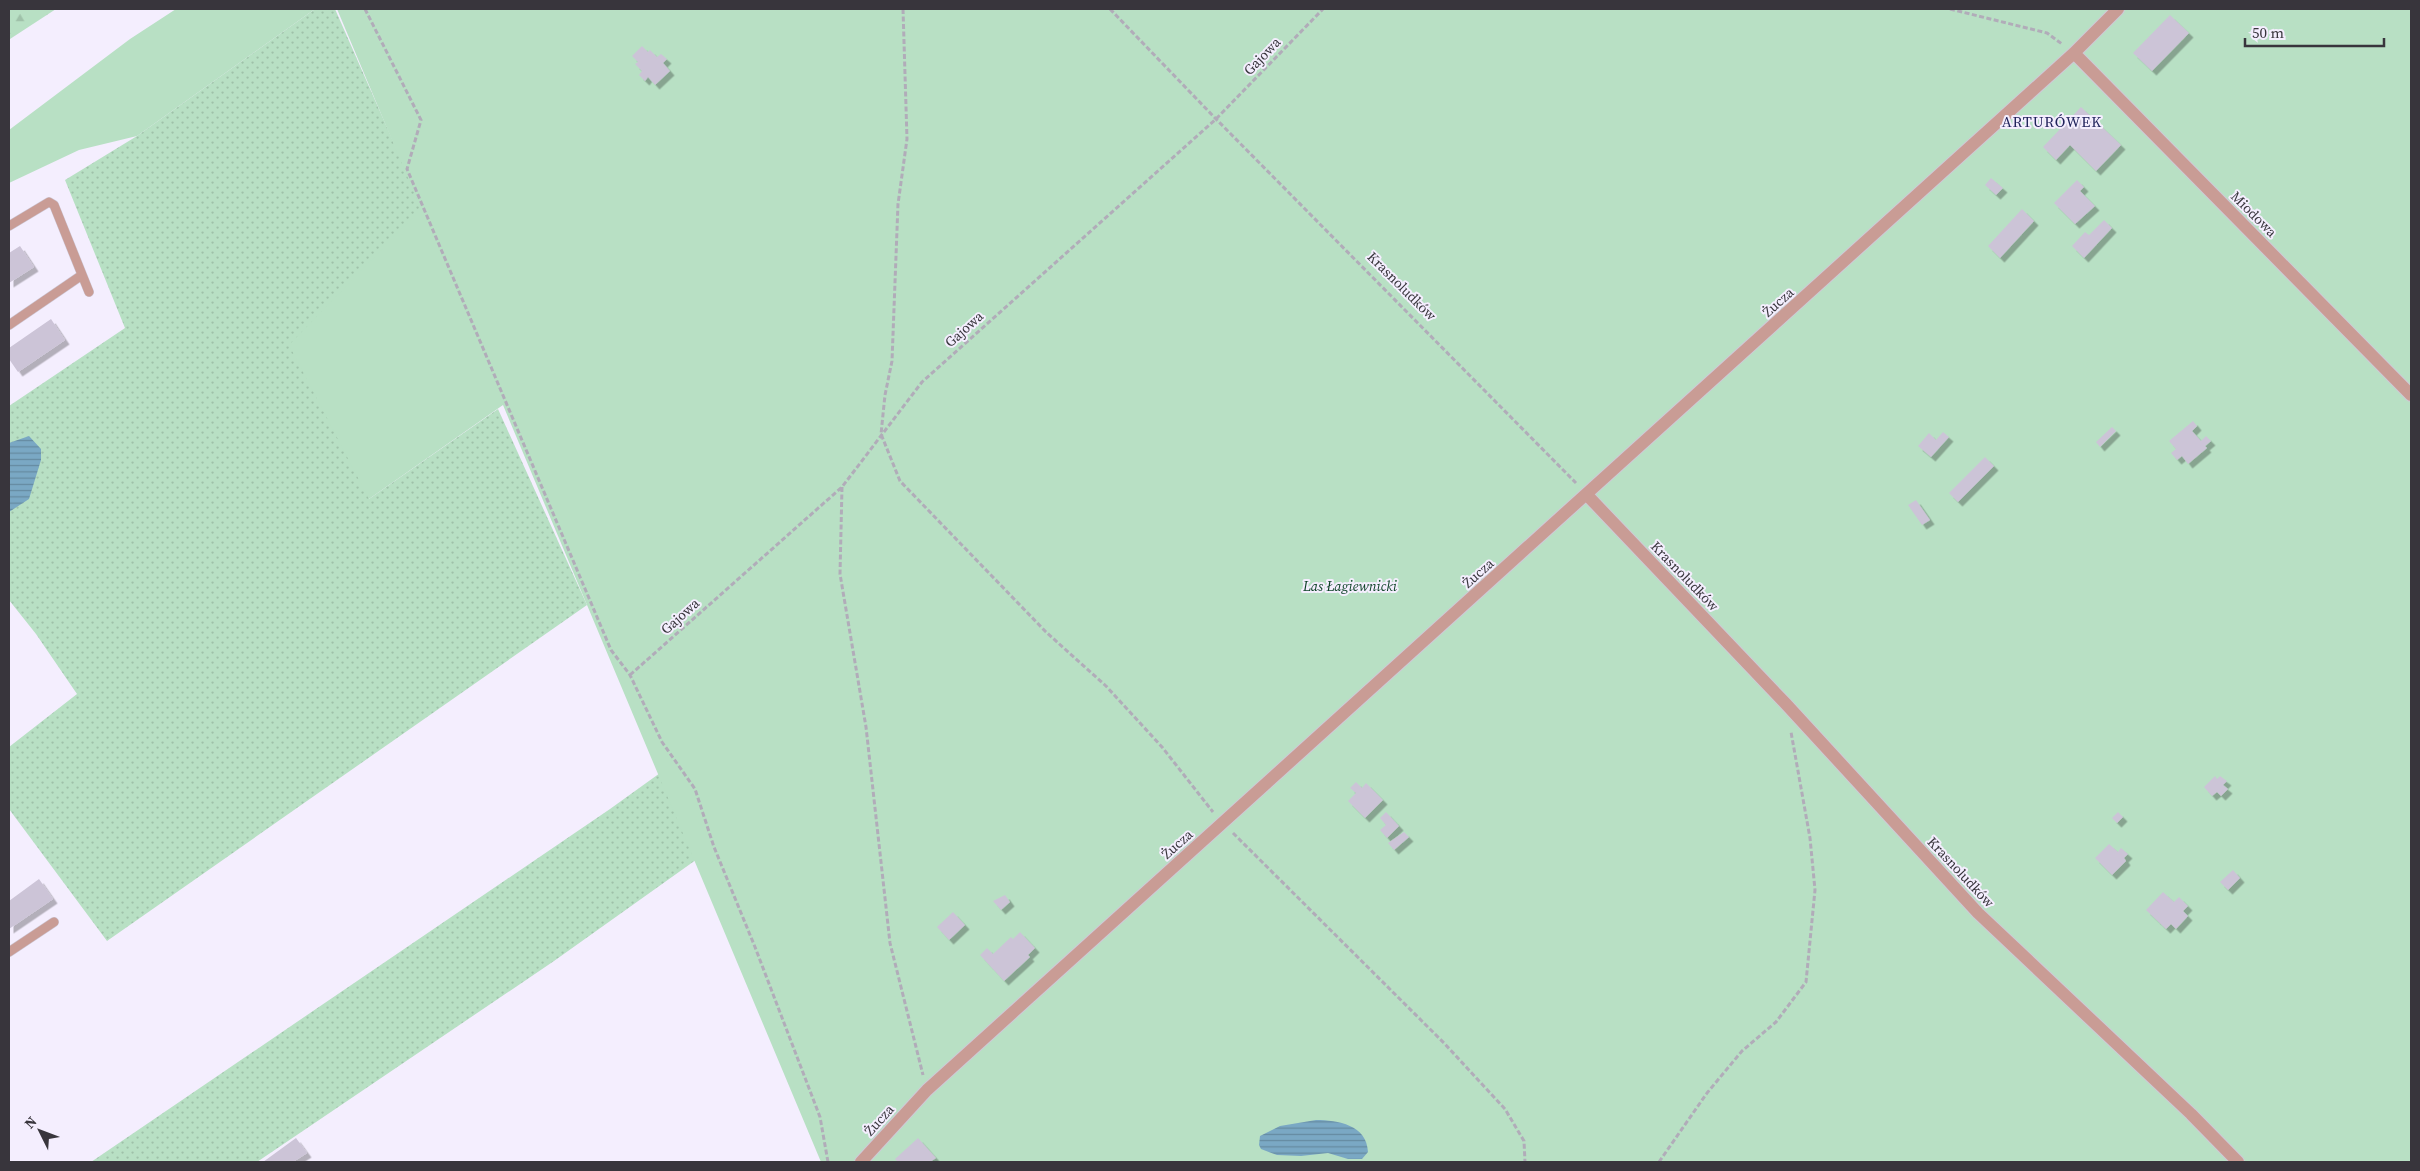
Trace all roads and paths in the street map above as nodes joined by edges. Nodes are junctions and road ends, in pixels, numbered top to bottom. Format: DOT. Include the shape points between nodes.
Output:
graph roads {
  1 [pos="365,9"];
  2 [pos="903,9"];
  3 [pos="1110,9"];
  4 [pos="1323,9"];
  5 [pos="1950,9"];
  6 [pos="2118,9"];
  7 [pos="2074,53"];
  8 [pos="1216,119"];
  9 [pos="9,226"];
  10 [pos="82,275"];
  11 [pos="88,292"];
  12 [pos="9,324"];
  13 [pos="2411,395"];
  14 [pos="881,434"];
  15 [pos="842,487"];
  16 [pos="1587,495"];
  17 [pos="630,675"];
  18 [pos="1786,704"];
  19 [pos="1223,824"];
  20 [pos="54,922"];
  21 [pos="9,952"];
  22 [pos="927,1090"];
  23 [pos="828,1162"];
  24 [pos="861,1162"];
  25 [pos="1525,1162"];
  26 [pos="1659,1162"];
  27 [pos="2238,1162"];
  1 -- 17 [label="path" via="421,120 407,169 611,650"];
  2 -- 14 [label="path" via="907,139 898,204 892,361"];
  3 -- 8 [label="path, Krasnoludków"];
  4 -- 8 [label="path, Gajowa"];
  5 -- 7 [label="path" via="2047,33"];
  6 -- 7 [label="street, Żucza"];
  7 -- 13 [label="street, Miodowa"];
  7 -- 16 [label="street, Żucza"];
  8 -- 14 [label="path, Gajowa" via="922,382"];
  8 -- 16 [label="path, Krasnoludków"];
  9 -- 10 [label="lane" via="49,202 54,206"];
  10 -- 11 [label="lane"];
  10 -- 12 [label="lane"];
  14 -- 15 [label="path, Gajowa"];
  14 -- 19 [label="path" via="900,481 1046,632 1106,686 1162,747"];
  15 -- 17 [label="path, Gajowa"];
  15 -- 22 [label="path" via="840,574 866,726 890,943"];
  16 -- 18 [label="street, Krasnoludków"];
  16 -- 19 [label="street, Żucza"];
  17 -- 23 [label="path" via="662,742 695,789 714,847 820,1117"];
  18 -- 26 [label="path" via="1810,838 1815,890 1806,982 1776,1022 1742,1051 1707,1093"];
  18 -- 27 [label="street, Krasnoludków" via="1978,913"];
  19 -- 22 [label="street, Żucza"];
  19 -- 25 [label="path" via="1444,1043 1505,1109 1524,1141"];
  20 -- 21 [label="lane"];
  22 -- 24 [label="street, Żucza"];
}
